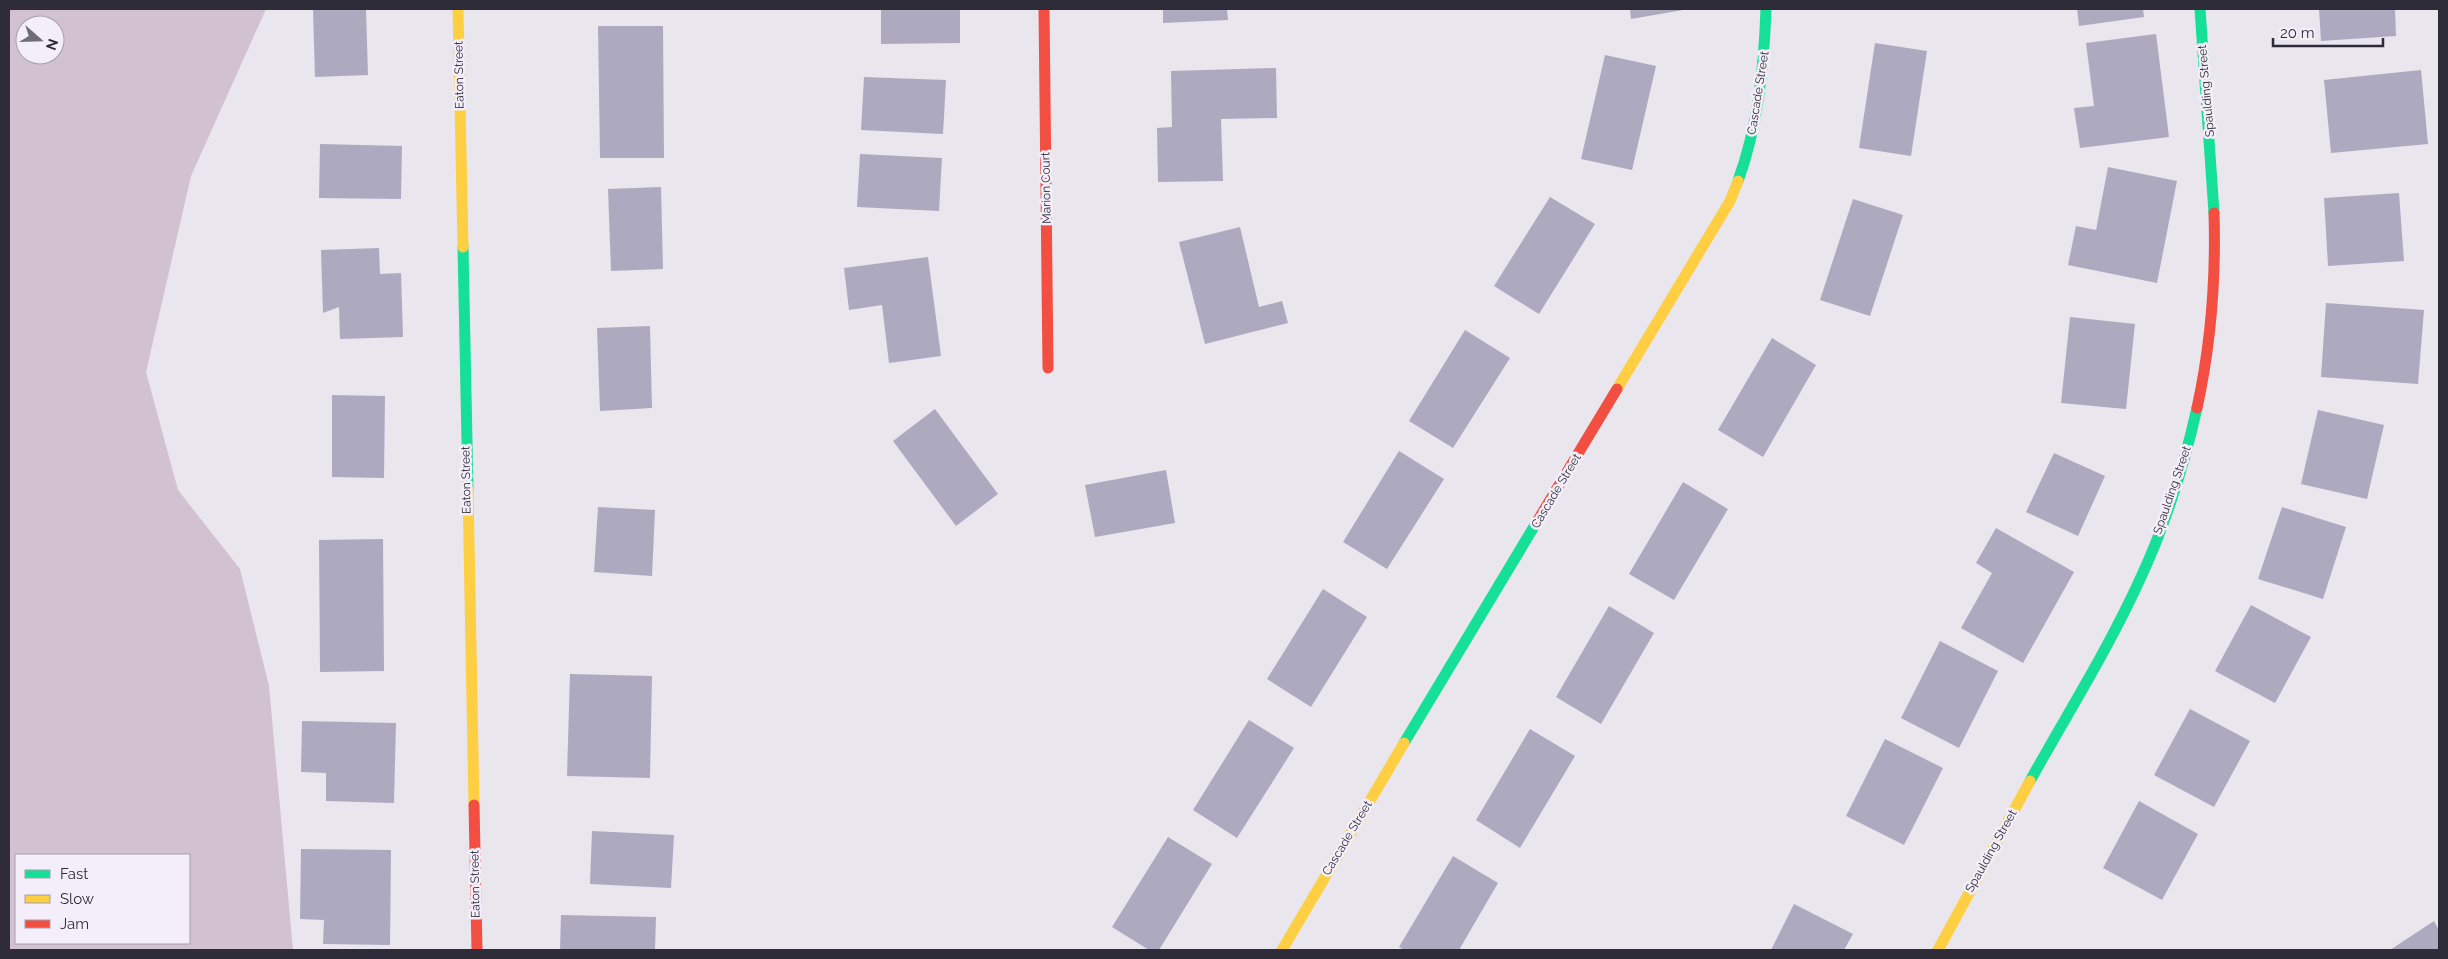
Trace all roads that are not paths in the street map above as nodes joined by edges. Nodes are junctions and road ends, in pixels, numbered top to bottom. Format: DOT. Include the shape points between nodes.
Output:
graph roads {
  1 [pos="458,9"];
  2 [pos="1044,9"];
  3 [pos="1766,9"];
  4 [pos="2200,9"];
  5 [pos="1048,368"];
  6 [pos="476,950"];
  7 [pos="1282,950"];
  8 [pos="1938,950"];
  1 -- 6 [label="street, Eaton Street"];
  2 -- 5 [label="street, Marion Court"];
  3 -- 7 [label="street, Cascade Street" via="1765,55 1754,130 1730,201"];
  4 -- 8 [label="street, Spaulding Street" via="2215,189 2213,290 2205,365 2189,439 2167,512 2128,604"];
}
